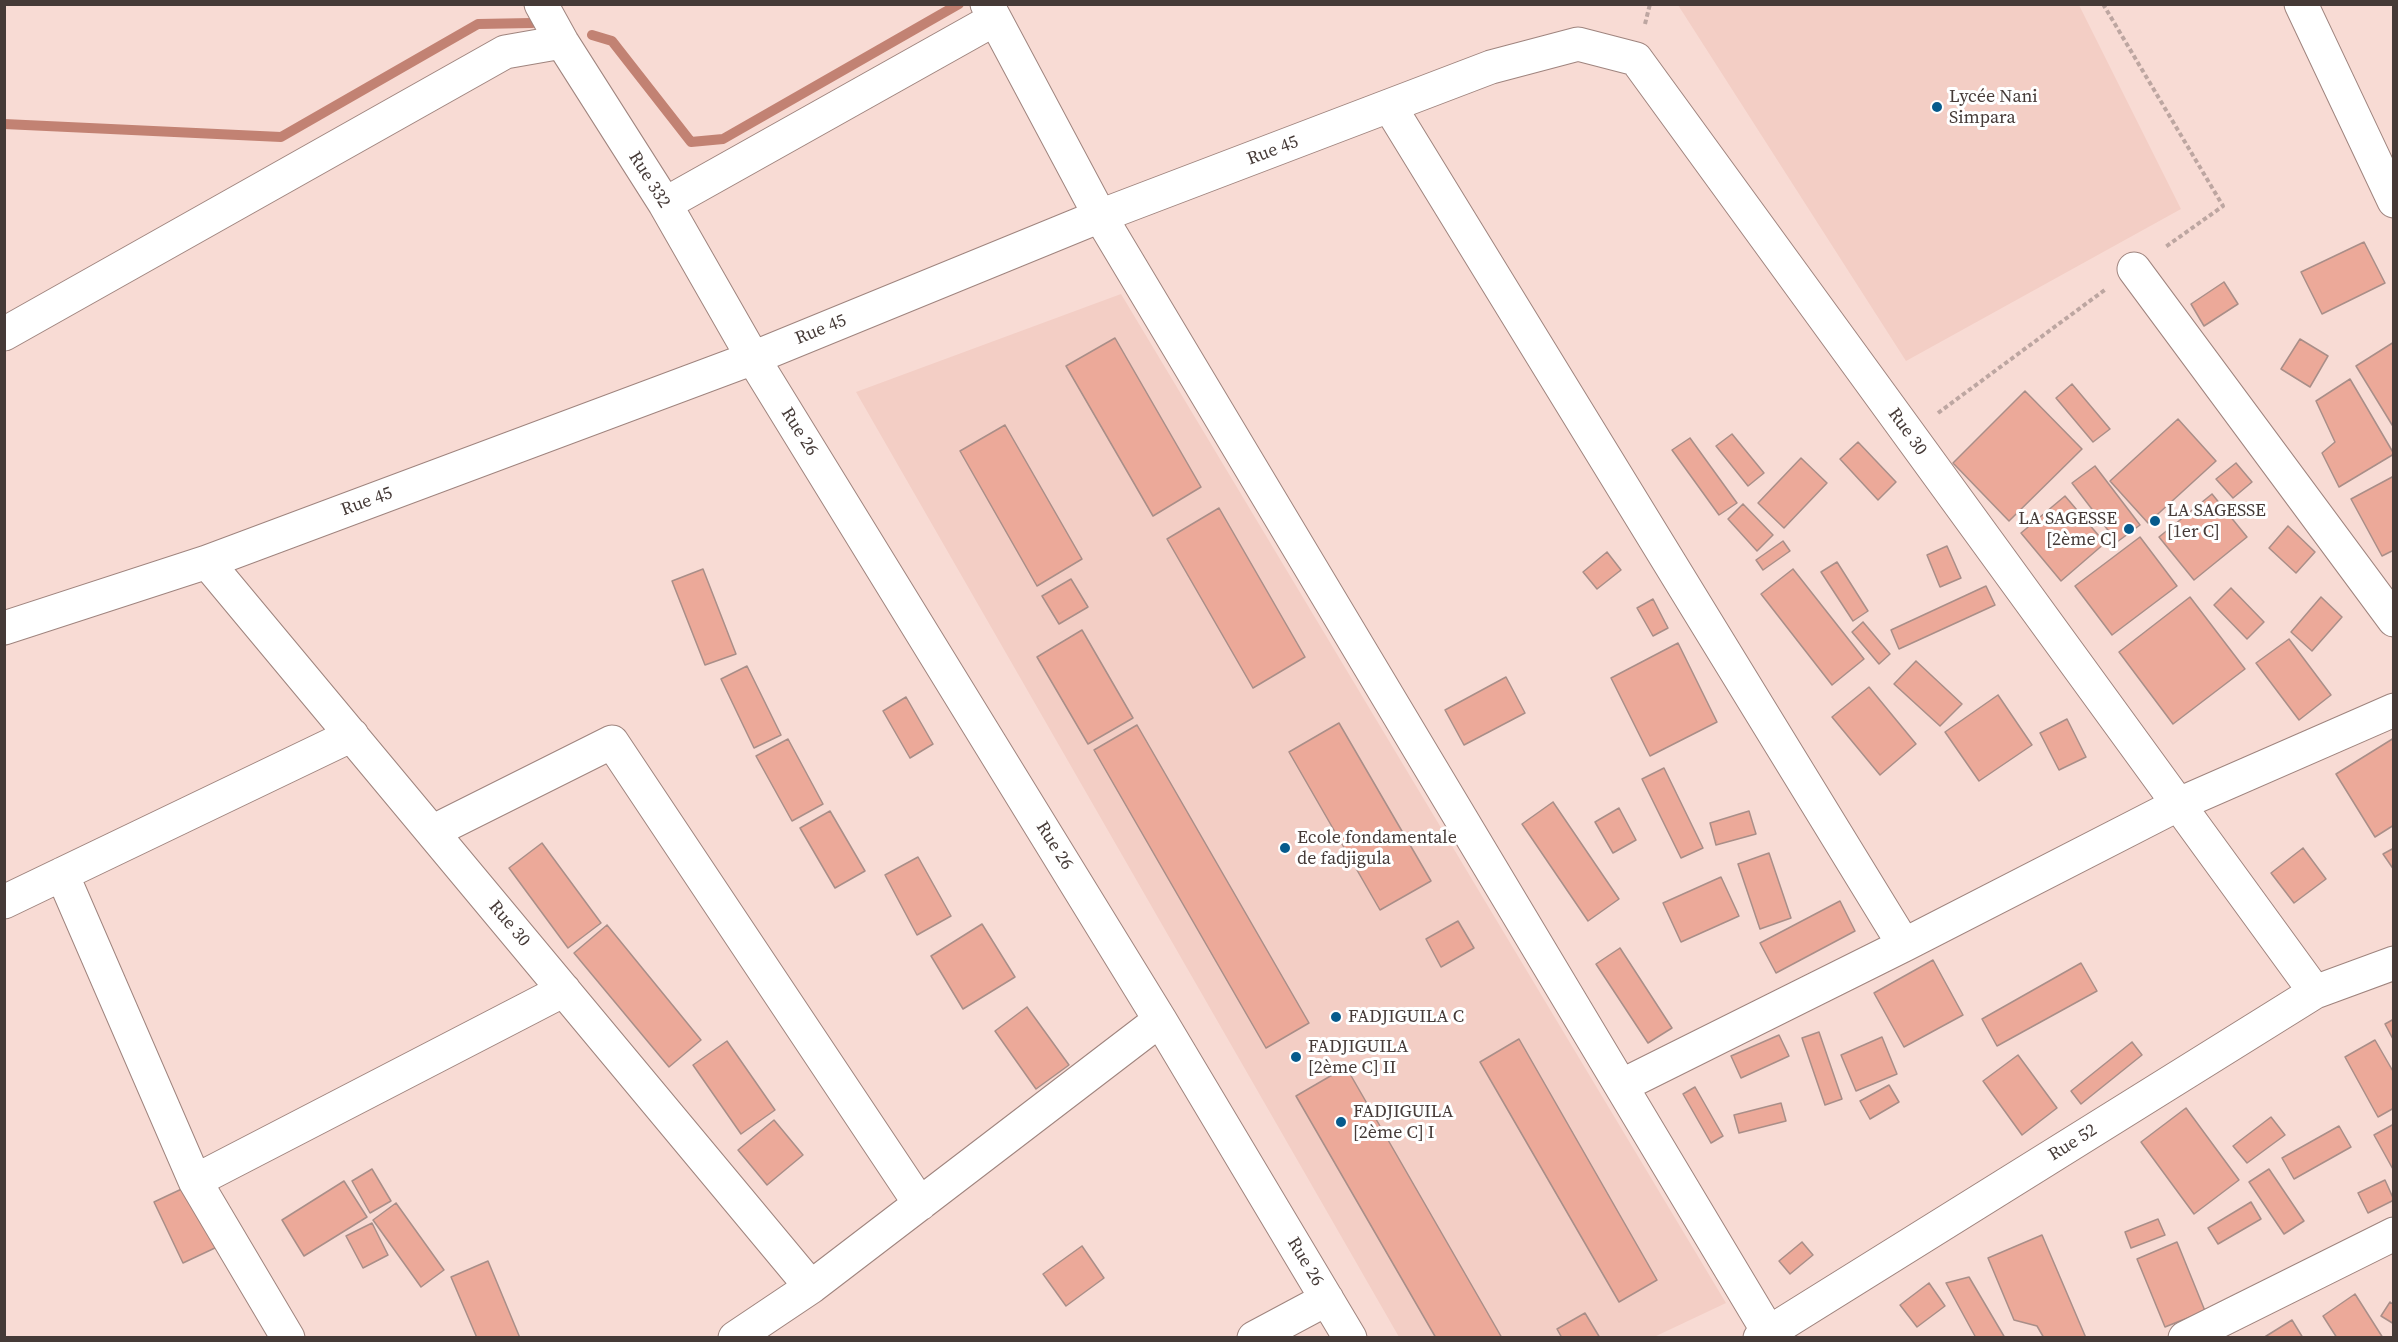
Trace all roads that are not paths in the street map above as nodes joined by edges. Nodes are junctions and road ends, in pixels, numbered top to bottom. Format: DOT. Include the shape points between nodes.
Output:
graph roads {
  1 [pos="541,4"];
  2 [pos="2301,4"];
  3 [pos="991,12"];
  4 [pos="562,42"];
  5 [pos="1636,59"];
  6 [pos="1390,107"];
  7 [pos="2394,201"];
  8 [pos="665,204"];
  9 [pos="1100,216"];
  10 [pos="2134,269"];
  11 [pos="4,334"];
  12 [pos="753,358"];
  13 [pos="207,562"];
  14 [pos="2394,620"];
  15 [pos="4,628"];
  16 [pos="2394,710"];
  17 [pos="352,735"];
  18 [pos="2179,804"];
  19 [pos="432,832"];
  20 [pos="62,874"];
  21 [pos="4,902"];
  22 [pos="1904,945"];
  23 [pos="2394,963"];
  24 [pos="564,990"];
  25 [pos="2315,992"];
  26 [pos="1160,1020"];
  27 [pos="1621,1086"];
  28 [pos="195,1181"];
  29 [pos="920,1204"];
  30 [pos="2394,1234"];
  31 [pos="811,1287"];
  32 [pos="1327,1299"];
  33 [pos="1767,1336"];
  34 [pos="288,1338"];
  35 [pos="735,1338"];
  36 [pos="1254,1338"];
  37 [pos="1350,1338"];
  38 [pos="2185,1338"];
  1 -- 4 [label="street, Rue 332"];
  2 -- 7 [label="street"];
  3 -- 8 [label="street"];
  3 -- 9 [label="street"];
  4 -- 8 [label="street, Rue 332"];
  4 -- 11 [label="street" via="506,52"];
  5 -- 6 [label="street, Rue 45" via="1578,44 1491,67"];
  5 -- 18 [label="street, Rue 30"];
  6 -- 9 [label="street, Rue 45"];
  6 -- 22 [label="street"];
  8 -- 12 [label="street, Rue 332"];
  9 -- 12 [label="street, Rue 45"];
  9 -- 27 [label="street"];
  10 -- 14 [label="street"];
  12 -- 13 [label="street, Rue 45"];
  12 -- 26 [label="street, Rue 26"];
  13 -- 15 [label="street, Rue 45"];
  13 -- 17 [label="street, Rue 30"];
  16 -- 18 [label="street"];
  17 -- 19 [label="street, Rue 30"];
  17 -- 20 [label="street"];
  18 -- 22 [label="street"];
  18 -- 25 [label="street, Rue 30"];
  19 -- 24 [label="street, Rue 30"];
  19 -- 29 [label="street" via="612,742"];
  20 -- 21 [label="street"];
  20 -- 28 [label="street"];
  22 -- 27 [label="street"];
  23 -- 25 [label="street, Rue 52"];
  24 -- 28 [label="street"];
  24 -- 31 [label="street, Rue 30"];
  25 -- 33 [label="street, Rue 52"];
  26 -- 29 [label="street"];
  26 -- 32 [label="street, Rue 26"];
  27 -- 33 [label="street"];
  28 -- 34 [label="street"];
  29 -- 31 [label="street"];
  30 -- 38 [label="street"];
  31 -- 35 [label="street"];
  32 -- 36 [label="street"];
  32 -- 37 [label="street, Rue 26"];
}
